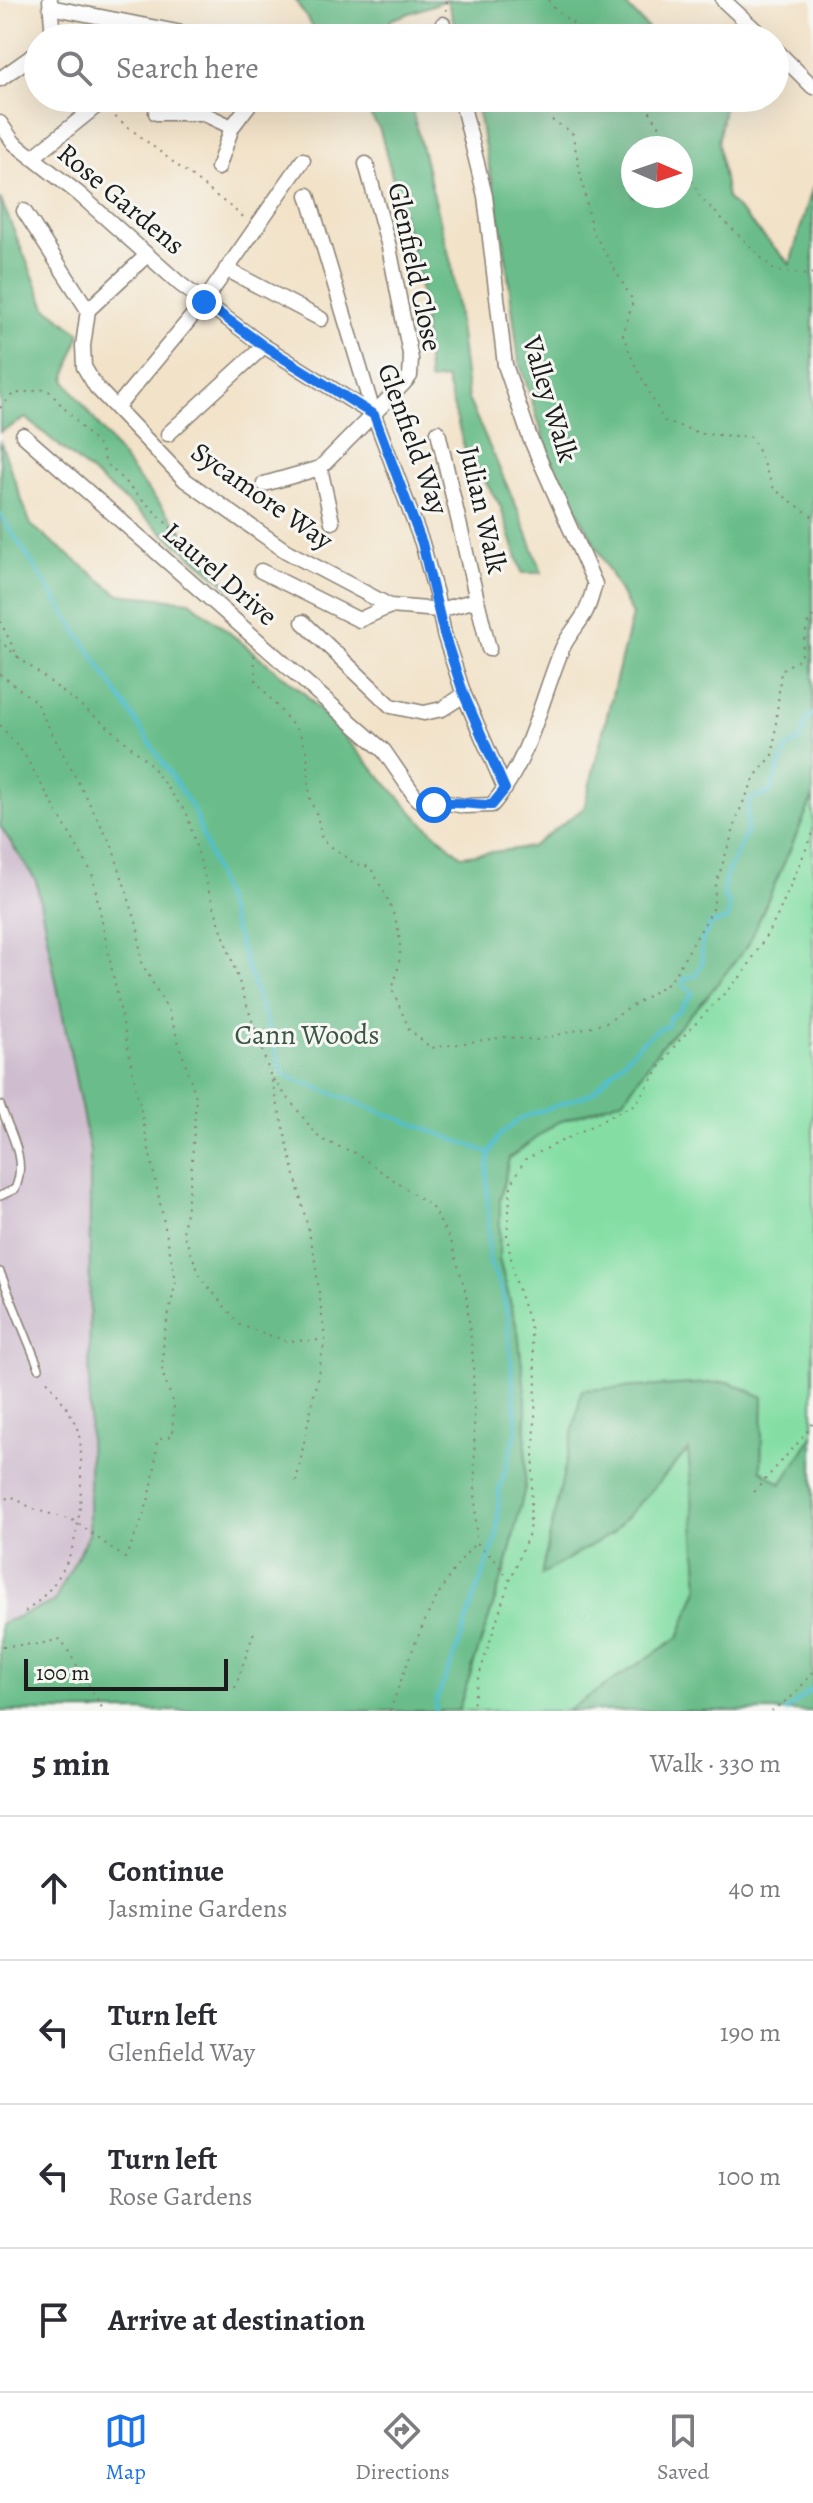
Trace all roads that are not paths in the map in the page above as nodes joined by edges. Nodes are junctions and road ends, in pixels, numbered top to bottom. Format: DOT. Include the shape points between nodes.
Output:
graph roads {
  1 [pos="723,0"];
  2 [pos="50,4"];
  3 [pos="52,24"];
  4 [pos="143,24"];
  5 [pos="749,24"];
  6 [pos="24,62"];
  7 [pos="789,63"];
  8 [pos="0,79"];
  9 [pos="813,87"];
  10 [pos="89,112"];
  11 [pos="243,112"];
  12 [pos="464,112"];
  13 [pos="156,113"];
  14 [pos="0,124"];
  15 [pos="232,127"];
  16 [pos="32,158"];
  17 [pos="303,160"];
  18 [pos="366,164"];
  19 [pos="218,168"];
  20 [pos="308,195"];
  21 [pos="24,211"];
  22 [pos="146,256"];
  23 [pos="226,269"];
  24 [pos="204,302"];
  25 [pos="88,310"];
  26 [pos="321,319"];
  27 [pos="264,346"];
  28 [pos="116,408"];
  29 [pos="374,415"];
  30 [pos="438,432"];
  31 [pos="168,434"];
  32 [pos="23,435"];
  33 [pos="320,468"];
  34 [pos="264,484"];
  35 [pos="332,522"];
  36 [pos="261,571"];
  37 [pos="477,600"];
  38 [pos="390,606"];
  39 [pos="439,610"];
  40 [pos="303,622"];
  41 [pos="489,649"];
  42 [pos="464,695"];
  43 [pos="505,789"];
  44 [pos="0,1105"];
  45 [pos="0,1196"];
  46 [pos="0,1272"];
  47 [pos="3,1290"];
  48 [pos="39,1368"];
  1 -- 5 [label="street"];
  2 -- 3 [label="street"];
  2 -- 4 [label="street"];
  6 -- 8 [label="street"];
  7 -- 9 [label="street"];
  10 -- 16 [label="street"];
  11 -- 15 [label="street"];
  12 -- 43 [label="street, Valley Walk" via="485,196 505,365 530,438 595,584"];
  13 -- 15 [label="street" via="202,113"];
  14 -- 16 [label="street, Rose Gardens"];
  15 -- 19 [label="street"];
  16 -- 22 [label="street, Rose Gardens"];
  17 -- 23 [label="street"];
  18 -- 29 [label="street, Glenfield Close" via="411,359 410,376"];
  20 -- 29 [label="street, Glenfield Way"];
  21 -- 25 [label="street"];
  22 -- 24 [label="street, Rose Gardens"];
  22 -- 25 [label="street"];
  23 -- 24 [label="street"];
  23 -- 26 [label="street"];
  24 -- 27 [label="street, Rose Gardens"];
  24 -- 28 [label="street"];
  25 -- 28 [label="street, Sycamore Way" via="84,367"];
  27 -- 29 [label="street, Rose Gardens"];
  27 -- 31 [label="street"];
  28 -- 38 [label="street, Sycamore Way" via="185,480 286,551"];
  29 -- 33 [label="street, Glenfield Close"];
  29 -- 39 [label="street, Glenfield Way" via="422,543"];
  30 -- 37 [label="street, Julian Walk"];
  32 -- 43 [label="street, Laurel Drive" via="384,751 417,799 425,804 492,805"];
  33 -- 34 [label="street"];
  33 -- 35 [label="street"];
  36 -- 38 [label="street" via="359,620"];
  37 -- 39 [label="street, Julian Walk"];
  37 -- 41 [label="street, Julian Walk"];
  38 -- 39 [label="street, Sycamore Way"];
  39 -- 42 [label="street, Glenfield Way"];
  40 -- 42 [label="street" via="391,706 424,713"];
  42 -- 43 [label="street, Glenfield Way"];
  44 -- 45 [label="lane" via="21,1175 15,1189"];
  46 -- 47 [label="lane"];
  47 -- 48 [label="lane"];
}
